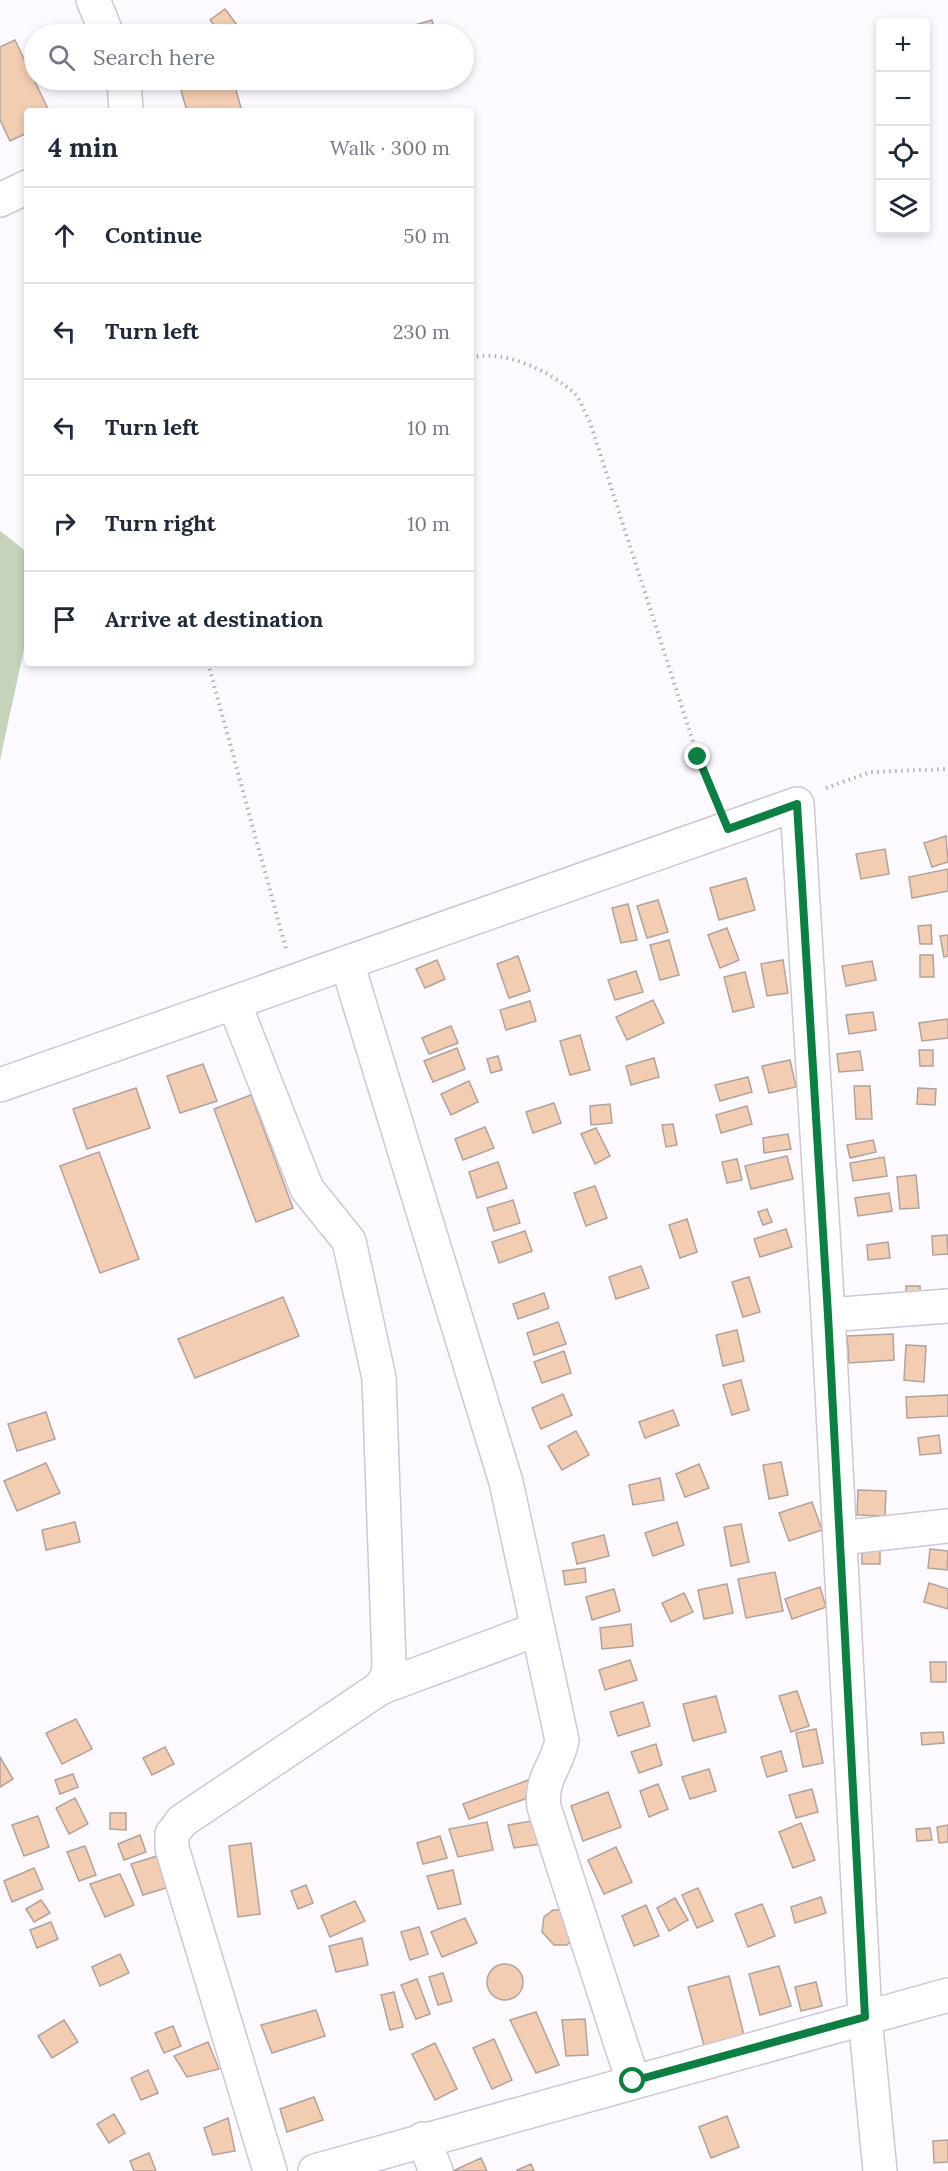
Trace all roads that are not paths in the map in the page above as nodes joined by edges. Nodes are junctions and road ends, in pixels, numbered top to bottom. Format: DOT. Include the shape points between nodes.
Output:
graph roads {
  1 [pos="93,0"];
  2 [pos="103,24"];
  3 [pos="125,90"];
  4 [pos="126,108"];
  5 [pos="24,188"];
  6 [pos="0,200"];
  7 [pos="347,963"];
  8 [pos="234,1003"];
  9 [pos="0,1085"];
  10 [pos="948,1306"];
  11 [pos="828,1315"];
  12 [pos="948,1526"];
  13 [pos="840,1538"];
  14 [pos="538,1629"];
  15 [pos="380,1689"];
  16 [pos="948,1995"];
  17 [pos="865,2017"];
  18 [pos="633,2081"];
  19 [pos="423,2139"];
  20 [pos="270,2171"];
  21 [pos="315,2171"];
  22 [pos="436,2171"];
  23 [pos="880,2171"];
  1 -- 2 [label="street"];
  3 -- 4 [label="street"];
  5 -- 6 [label="street"];
  7 -- 8 [label="street"];
  7 -- 11 [label="street" via="797,804"];
  7 -- 14 [label="street" via="506,1482"];
  8 -- 9 [label="street"];
  8 -- 15 [label="street" via="307,1189 349,1242 369,1332 378,1378 389,1662 388,1676"];
  10 -- 11 [label="street"];
  11 -- 13 [label="street"];
  12 -- 13 [label="street"];
  13 -- 17 [label="street"];
  14 -- 15 [label="street"];
  14 -- 18 [label="street" via="562,1740 542,1792 544,1807"];
  15 -- 20 [label="street" via="183,1821 172,1834 172,1848"];
  16 -- 17 [label="street"];
  17 -- 18 [label="street"];
  17 -- 23 [label="street"];
  18 -- 19 [label="street"];
  19 -- 21 [label="street"];
  19 -- 22 [label="street"];
}
